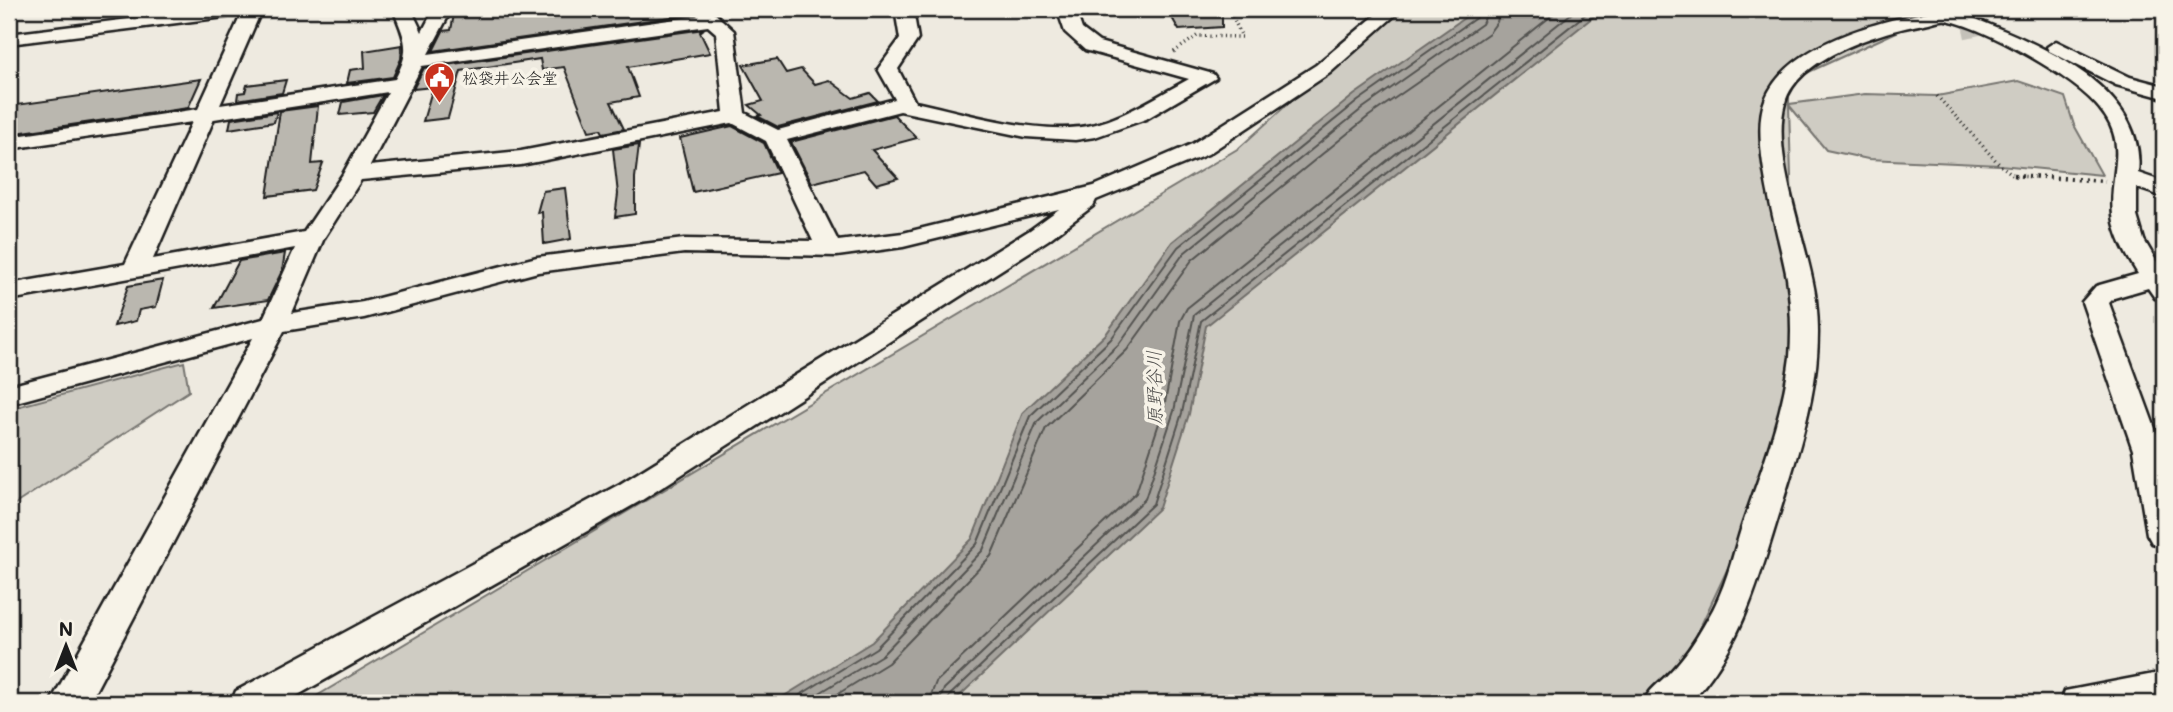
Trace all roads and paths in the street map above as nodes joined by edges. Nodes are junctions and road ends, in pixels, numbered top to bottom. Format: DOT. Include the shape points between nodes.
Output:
graph roads {
  1 [pos="251,9"];
  2 [pos="402,9"];
  3 [pos="443,9"];
  4 [pos="904,9"];
  5 [pos="1066,9"];
  6 [pos="1229,9"];
  7 [pos="1392,9"];
  8 [pos="705,14"];
  9 [pos="1949,15"];
  10 [pos="1999,23"];
  11 [pos="9,39"];
  12 [pos="416,61"];
  13 [pos="1158,64"];
  14 [pos="404,84"];
  15 [pos="2164,92"];
  16 [pos="1937,96"];
  17 [pos="900,105"];
  18 [pos="207,113"];
  19 [pos="735,116"];
  20 [pos="775,137"];
  21 [pos="9,143"];
  22 [pos="354,174"];
  23 [pos="2127,179"];
  24 [pos="2164,190"];
  25 [pos="1102,191"];
  26 [pos="312,239"];
  27 [pos="828,249"];
  28 [pos="135,270"];
  29 [pos="2159,285"];
  30 [pos="9,292"];
  31 [pos="274,324"];
  32 [pos="9,395"];
  33 [pos="2164,534"];
  34 [pos="2164,688"];
  35 [pos="1675,698"];
  36 [pos="69,703"];
  37 [pos="250,703"];
  38 [pos="2079,703"];
  1 -- 11 [label="street"];
  1 -- 18 [label="street"];
  2 -- 12 [label="street" via="414,33"];
  3 -- 12 [label="street"];
  4 -- 17 [label="street" via="909,39 888,69 906,100"];
  5 -- 13 [label="street" via="1074,32 1092,46"];
  6 -- 13 [label="path" via="1242,37 1197,36"];
  7 -- 25 [label="street" via="1323,69 1200,149"];
  8 -- 12 [label="street"];
  8 -- 19 [label="street" via="725,32"];
  9 -- 23 [label="street" via="2014,42 2085,85 2114,113 2124,131 2129,150"];
  9 -- 35 [label="street" via="1865,32 1811,62 1788,81 1775,100 1776,169 1803,299 1805,354 1787,438 1732,609"];
  10 -- 15 [label="street" via="2123,81"];
  12 -- 14 [label="street"];
  13 -- 17 [label="street" via="1206,78 1132,117 1094,131 1007,127"];
  14 -- 18 [label="street"];
  14 -- 22 [label="street"];
  16 -- 23 [label="path" via="2015,176"];
  17 -- 20 [label="street"];
  18 -- 21 [label="street"];
  18 -- 28 [label="street"];
  19 -- 20 [label="street"];
  19 -- 22 [label="street" via="521,159"];
  20 -- 27 [label="street"];
  22 -- 26 [label="street"];
  23 -- 24 [label="street"];
  23 -- 29 [label="street" via="2123,208 2131,234"];
  25 -- 27 [label="street" via="915,237"];
  25 -- 37 [label="street" via="631,492"];
  26 -- 28 [label="street"];
  26 -- 31 [label="street"];
  27 -- 31 [label="street" via="684,246 599,255 510,271 364,310"];
  28 -- 30 [label="street"];
  29 -- 33 [label="street" via="2105,292 2095,302 2147,450"];
  31 -- 32 [label="street"];
  31 -- 36 [label="street"];
  34 -- 38 [label="street"];
}
